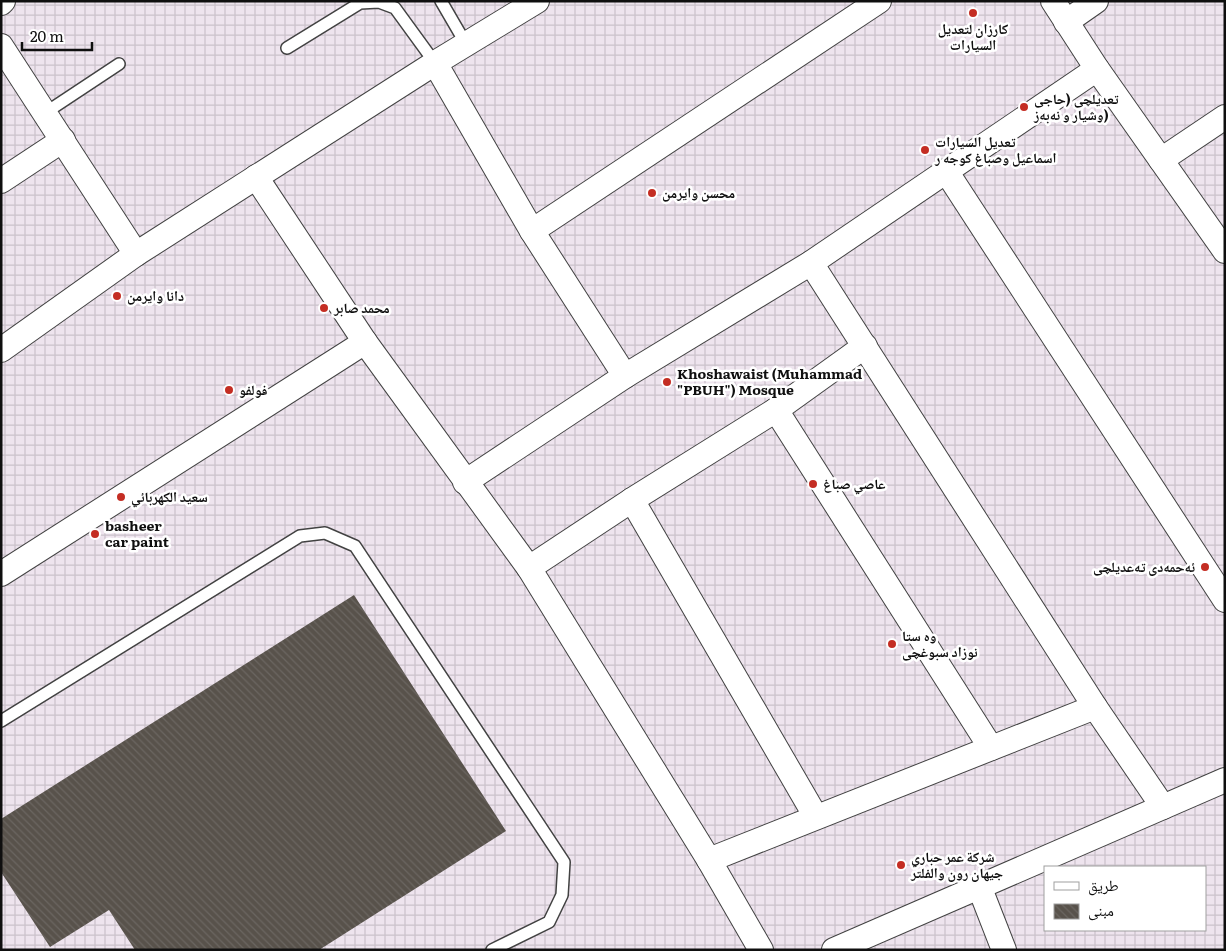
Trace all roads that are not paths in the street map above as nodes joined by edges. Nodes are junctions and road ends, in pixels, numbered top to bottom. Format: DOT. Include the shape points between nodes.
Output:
graph roads {
  1 [pos="441,1"];
  2 [pos="537,1"];
  3 [pos="879,1"];
  4 [pos="1052,1"];
  5 [pos="1096,1"];
  6 [pos="1066,22"];
  7 [pos="466,44"];
  8 [pos="1,46"];
  9 [pos="287,48"];
  10 [pos="435,63"];
  11 [pos="119,64"];
  12 [pos="1097,69"];
  13 [pos="45,113"];
  14 [pos="1225,117"];
  15 [pos="63,140"];
  16 [pos="1161,160"];
  17 [pos="946,172"];
  18 [pos="256,177"];
  19 [pos="1,181"];
  20 [pos="532,231"];
  21 [pos="1225,251"];
  22 [pos="136,254"];
  23 [pos="810,263"];
  24 [pos="364,342"];
  25 [pos="865,346"];
  26 [pos="1,350"];
  27 [pos="625,376"];
  28 [pos="776,410"];
  29 [pos="465,482"];
  30 [pos="632,500"];
  31 [pos="529,568"];
  32 [pos="1,574"];
  33 [pos="1225,600"];
  34 [pos="1095,707"];
  35 [pos="1,721"];
  36 [pos="991,748"];
  37 [pos="1225,780"];
  38 [pos="1163,807"];
  39 [pos="816,818"];
  40 [pos="709,860"];
  41 [pos="979,886"];
  42 [pos="865,944"];
  43 [pos="492,950"];
  44 [pos="761,950"];
  45 [pos="834,950"];
  46 [pos="1004,950"];
  1 -- 7 [label="lane"];
  2 -- 7 [label="street"];
  3 -- 20 [label="street"];
  4 -- 6 [label="street"];
  5 -- 6 [label="street"];
  6 -- 12 [label="street"];
  7 -- 10 [label="street"];
  8 -- 13 [label="street"];
  9 -- 10 [label="lane" via="360,4 379,2 395,8"];
  10 -- 18 [label="street"];
  10 -- 20 [label="street"];
  11 -- 13 [label="lane"];
  12 -- 16 [label="street"];
  12 -- 17 [label="street"];
  13 -- 15 [label="street"];
  14 -- 16 [label="street"];
  15 -- 19 [label="street"];
  15 -- 22 [label="street"];
  16 -- 21 [label="street"];
  17 -- 23 [label="street"];
  17 -- 33 [label="street"];
  18 -- 22 [label="street"];
  18 -- 24 [label="street"];
  20 -- 27 [label="street"];
  22 -- 26 [label="street"];
  23 -- 25 [label="street"];
  23 -- 27 [label="street"];
  24 -- 29 [label="street"];
  24 -- 32 [label="street"];
  25 -- 28 [label="street"];
  25 -- 34 [label="street"];
  27 -- 29 [label="street"];
  28 -- 30 [label="street"];
  28 -- 36 [label="street"];
  29 -- 31 [label="street"];
  30 -- 31 [label="street"];
  30 -- 39 [label="street"];
  31 -- 40 [label="street"];
  34 -- 36 [label="street"];
  34 -- 38 [label="street"];
  35 -- 43 [label="lane" via="300,536 325,533 355,546 564,862 562,895 548,922"];
  36 -- 39 [label="street"];
  37 -- 38 [label="street"];
  38 -- 41 [label="street"];
  39 -- 40 [label="street"];
  40 -- 44 [label="street"];
  41 -- 42 [label="street"];
  41 -- 46 [label="street"];
  42 -- 45 [label="street"];
}
